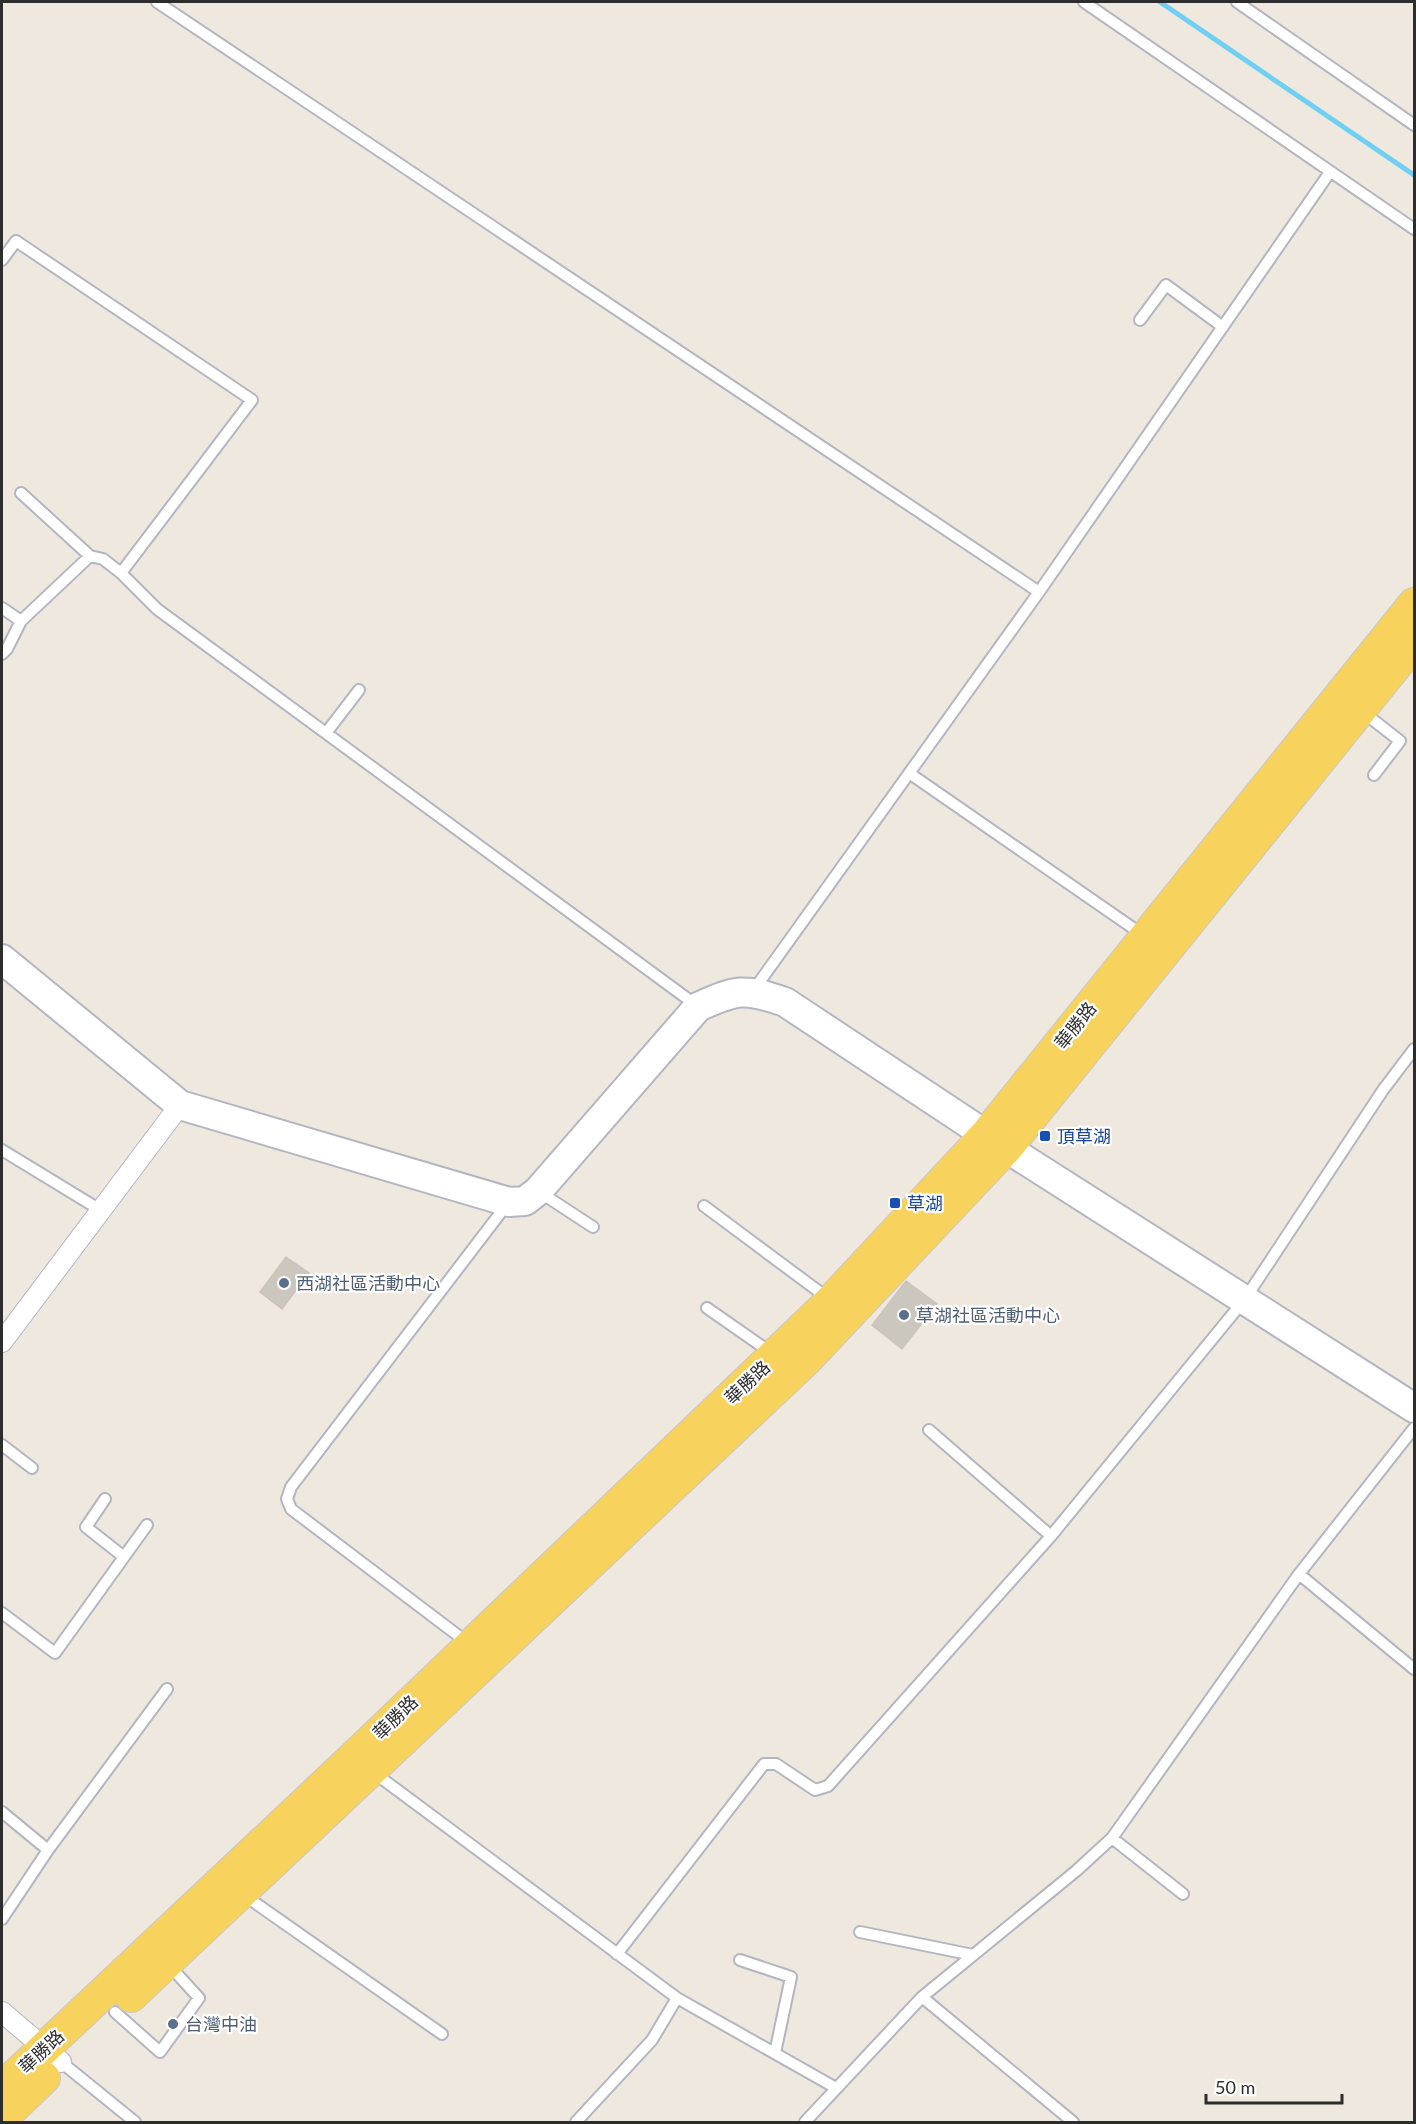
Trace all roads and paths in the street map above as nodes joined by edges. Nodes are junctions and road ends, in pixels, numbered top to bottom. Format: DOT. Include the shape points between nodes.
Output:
graph roads {
  1 [pos="157,2"];
  2 [pos="1084,2"];
  3 [pos="1237,2"];
  4 [pos="1414,125"];
  5 [pos="1330,172"];
  6 [pos="1414,229"];
  7 [pos="2,260"];
  8 [pos="1140,320"];
  9 [pos="1223,327"];
  10 [pos="21,493"];
  11 [pos="90,556"];
  12 [pos="121,573"];
  13 [pos="1039,592"];
  14 [pos="1414,604"];
  15 [pos="2,608"];
  16 [pos="21,621"];
  17 [pos="1414,643"];
  18 [pos="2,654"];
  19 [pos="359,690"];
  20 [pos="1361,710"];
  21 [pos="326,733"];
  22 [pos="909,773"];
  23 [pos="1374,775"];
  24 [pos="1146,937"];
  25 [pos="2,959"];
  26 [pos="753,991"];
  27 [pos="698,1007"];
  28 [pos="1414,1049"];
  29 [pos="180,1105"];
  30 [pos="996,1141"];
  31 [pos="2,1150"];
  32 [pos="538,1191"];
  33 [pos="509,1202"];
  34 [pos="704,1206"];
  35 [pos="102,1211"];
  36 [pos="593,1227"];
  37 [pos="1245,1299"];
  38 [pos="831,1300"];
  39 [pos="707,1308"];
  40 [pos="2,1342"];
  41 [pos="775,1356"];
  42 [pos="1414,1408"];
  43 [pos="1414,1428"];
  44 [pos="929,1430"];
  45 [pos="2,1445"];
  46 [pos="32,1468"];
  47 [pos="105,1499"];
  48 [pos="147,1525"];
  49 [pos="1051,1536"];
  50 [pos="124,1557"];
  51 [pos="1299,1574"];
  52 [pos="2,1613"];
  53 [pos="480,1652"];
  54 [pos="1414,1669"];
  55 [pos="167,1689"];
  56 [pos="363,1764"];
  57 [pos="2,1812"];
  58 [pos="1112,1838"];
  59 [pos="48,1850"];
  60 [pos="241,1894"];
  61 [pos="1183,1894"];
  62 [pos="2,1919"];
  63 [pos="860,1932"];
  64 [pos="617,1954"];
  65 [pos="973,1955"];
  66 [pos="740,1960"];
  67 [pos="167,1963"];
  68 [pos="922,1997"];
  69 [pos="676,1998"];
  70 [pos="2,2012"];
  71 [pos="115,2012"];
  72 [pos="442,2034"];
  73 [pos="53,2054"];
  74 [pos="775,2054"];
  75 [pos="2,2088"];
  76 [pos="836,2088"];
  77 [pos="2,2118"];
  78 [pos="135,2122"];
  79 [pos="576,2122"];
  80 [pos="805,2122"];
  81 [pos="1073,2122"];
  1 -- 13 [label="lane"];
  2 -- 5 [label="lane"];
  3 -- 4 [label="lane"];
  5 -- 6 [label="lane"];
  5 -- 9 [label="lane"];
  7 -- 12 [label="lane" via="16,242 252,400"];
  8 -- 9 [label="lane" via="1166,285"];
  9 -- 13 [label="lane"];
  10 -- 11 [label="lane"];
  11 -- 12 [label="lane" via="103,559"];
  11 -- 16 [label="lane"];
  12 -- 21 [label="lane" via="157,609"];
  13 -- 22 [label="lane"];
  14 -- 24 [label="main road, 華勝路"];
  15 -- 16 [label="lane"];
  16 -- 18 [label="lane"];
  17 -- 20 [label="main road, 華勝路"];
  19 -- 21 [label="lane"];
  20 -- 23 [label="lane" via="1400,741"];
  20 -- 30 [label="main road, 華勝路"];
  21 -- 27 [label="lane"];
  22 -- 24 [label="lane"];
  22 -- 26 [label="lane"];
  24 -- 30 [label="main road, 華勝路"];
  25 -- 29 [label="street"];
  26 -- 27 [label="street" via="723,995"];
  26 -- 30 [label="street" via="785,1002"];
  27 -- 32 [label="street"];
  28 -- 37 [label="lane"];
  29 -- 33 [label="street"];
  29 -- 35 [label="street"];
  30 -- 37 [label="street"];
  30 -- 38 [label="main road, 華勝路"];
  30 -- 53 [label="main road, 華勝路" via="805,1361"];
  31 -- 35 [label="lane"];
  32 -- 33 [label="street" via="525,1201"];
  32 -- 36 [label="lane"];
  33 -- 53 [label="lane" via="291,1487 287,1499 291,1509"];
  34 -- 38 [label="lane"];
  35 -- 40 [label="street"];
  37 -- 42 [label="street"];
  37 -- 49 [label="lane"];
  38 -- 41 [label="main road, 華勝路"];
  39 -- 41 [label="lane"];
  41 -- 53 [label="main road, 華勝路"];
  43 -- 51 [label="lane"];
  44 -- 49 [label="lane"];
  45 -- 46 [label="lane"];
  47 -- 50 [label="lane" via="86,1527"];
  48 -- 50 [label="lane"];
  49 -- 64 [label="lane" via="828,1786 815,1790 776,1764 765,1764"];
  50 -- 52 [label="lane" via="55,1653"];
  51 -- 54 [label="lane"];
  51 -- 58 [label="lane"];
  53 -- 56 [label="main road, 華勝路"];
  55 -- 59 [label="lane"];
  56 -- 60 [label="main road, 華勝路"];
  56 -- 64 [label="lane"];
  56 -- 73 [label="main road, 華勝路"];
  57 -- 59 [label="lane"];
  58 -- 61 [label="lane"];
  58 -- 65 [label="lane"];
  59 -- 62 [label="lane"];
  60 -- 67 [label="main road, 華勝路"];
  60 -- 72 [label="lane"];
  63 -- 65 [label="lane"];
  64 -- 69 [label="lane"];
  65 -- 68 [label="lane"];
  66 -- 74 [label="lane" via="791,1977"];
  67 -- 71 [label="main road, 華勝路"];
  67 -- 71 [label="lane" via="199,1998 160,2052"];
  68 -- 76 [label="lane"];
  68 -- 81 [label="lane"];
  69 -- 74 [label="lane"];
  69 -- 79 [label="lane" via="652,2040"];
  70 -- 73 [label="street"];
  71 -- 73 [label="main road, 華勝路"];
  73 -- 75 [label="main road, 華勝路"];
  73 -- 77 [label="main road, 華勝路"];
  73 -- 78 [label="lane"];
  74 -- 76 [label="lane"];
  76 -- 80 [label="lane"];
}
